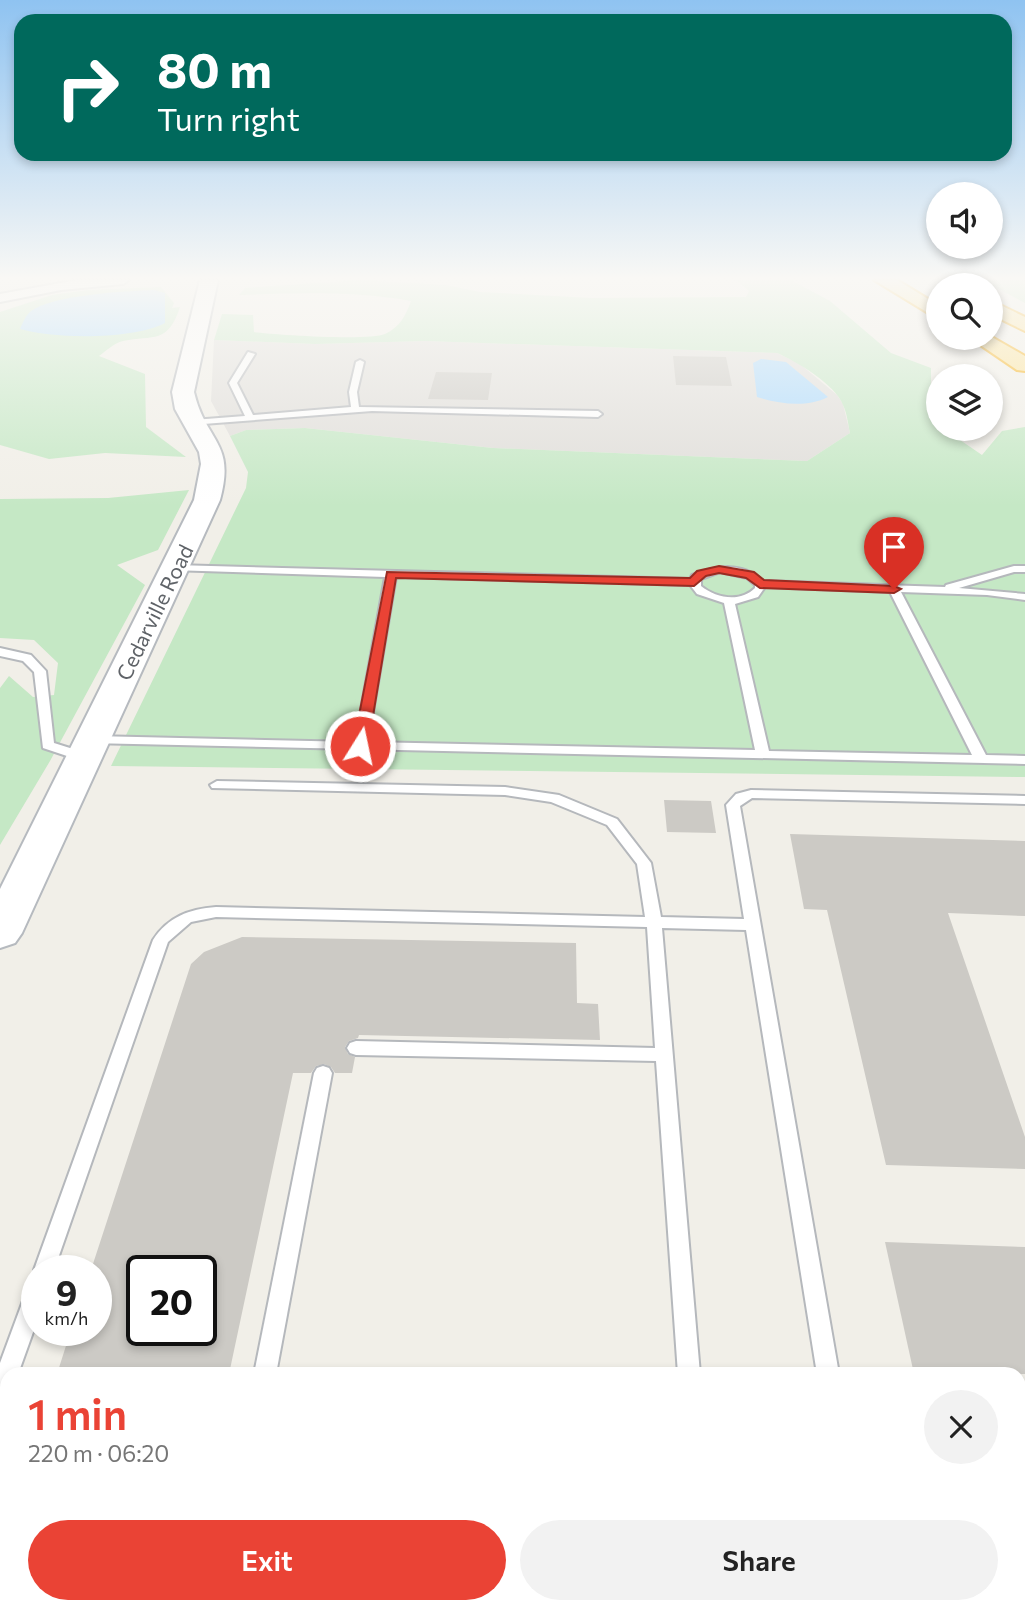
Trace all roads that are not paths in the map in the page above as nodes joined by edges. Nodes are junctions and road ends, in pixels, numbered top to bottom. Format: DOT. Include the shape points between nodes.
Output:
graph roads {
  1 [pos="190,355"];
  2 [pos="250,355"];
  3 [pos="1009,355"];
  4 [pos="360,362"];
  5 [pos="1025,365"];
  6 [pos="355,410"];
  7 [pos="598,414"];
  8 [pos="251,419"];
  9 [pos="193,423"];
  10 [pos="175,568"];
  11 [pos="1025,569"];
  12 [pos="391,575"];
  13 [pos="694,582"];
  14 [pos="760,584"];
  15 [pos="894,589"];
  16 [pos="935,591"];
  17 [pos="1024,597"];
  18 [pos="729,600"];
  19 [pos="0,652"];
  20 [pos="360,746"];
  21 [pos="88,748"];
  22 [pos="763,755"];
  23 [pos="981,759"];
  24 [pos="1025,760"];
  25 [pos="218,785"];
  26 [pos="1025,800"];
  27 [pos="654,922"];
  28 [pos="752,925"];
  29 [pos="0,933"];
  30 [pos="356,1048"];
  31 [pos="663,1055"];
  32 [pos="323,1073"];
  33 [pos="49,1255"];
  34 [pos="21,1335"];
  35 [pos="10,1367"];
  36 [pos="266,1367"];
  37 [pos="687,1367"];
  38 [pos="827,1367"];
  1 -- 9 [label="main road, Cedarville Road" via="184,402"];
  2 -- 8 [label="lane" via="233,383"];
  3 -- 5 [label="highway"];
  4 -- 6 [label="lane" via="353,392"];
  6 -- 7 [label="lane"];
  6 -- 8 [label="lane"];
  8 -- 9 [label="lane"];
  9 -- 10 [label="main road, Cedarville Road" via="212,452 215,478"];
  10 -- 12 [label="lane"];
  10 -- 21 [label="main road, Cedarville Road"];
  11 -- 16 [label="lane"];
  12 -- 13 [label="lane"];
  12 -- 20 [label="lane"];
  13 -- 14 [label="lane" via="701,573 719,569 750,575"];
  13 -- 18 [label="lane" via="700,592"];
  14 -- 15 [label="lane"];
  14 -- 18 [label="lane" via="757,594"];
  15 -- 16 [label="lane"];
  15 -- 23 [label="lane"];
  16 -- 17 [label="lane"];
  18 -- 22 [label="lane"];
  19 -- 21 [label="lane" via="27,658 40,671 48,745"];
  20 -- 21 [label="lane"];
  20 -- 22 [label="lane"];
  21 -- 29 [label="main road, Cedarville Road"];
  22 -- 23 [label="lane"];
  23 -- 24 [label="lane"];
  25 -- 27 [label="lane" via="505,791 554,798 612,822 644,863"];
  26 -- 28 [label="lane" via="741,797 733,805"];
  27 -- 28 [label="lane"];
  27 -- 31 [label="lane"];
  27 -- 33 [label="lane" via="216,912 178,920 161,940"];
  28 -- 38 [label="lane"];
  30 -- 31 [label="lane"];
  31 -- 37 [label="lane"];
  32 -- 36 [label="lane"];
  34 -- 35 [label="lane"];
}
